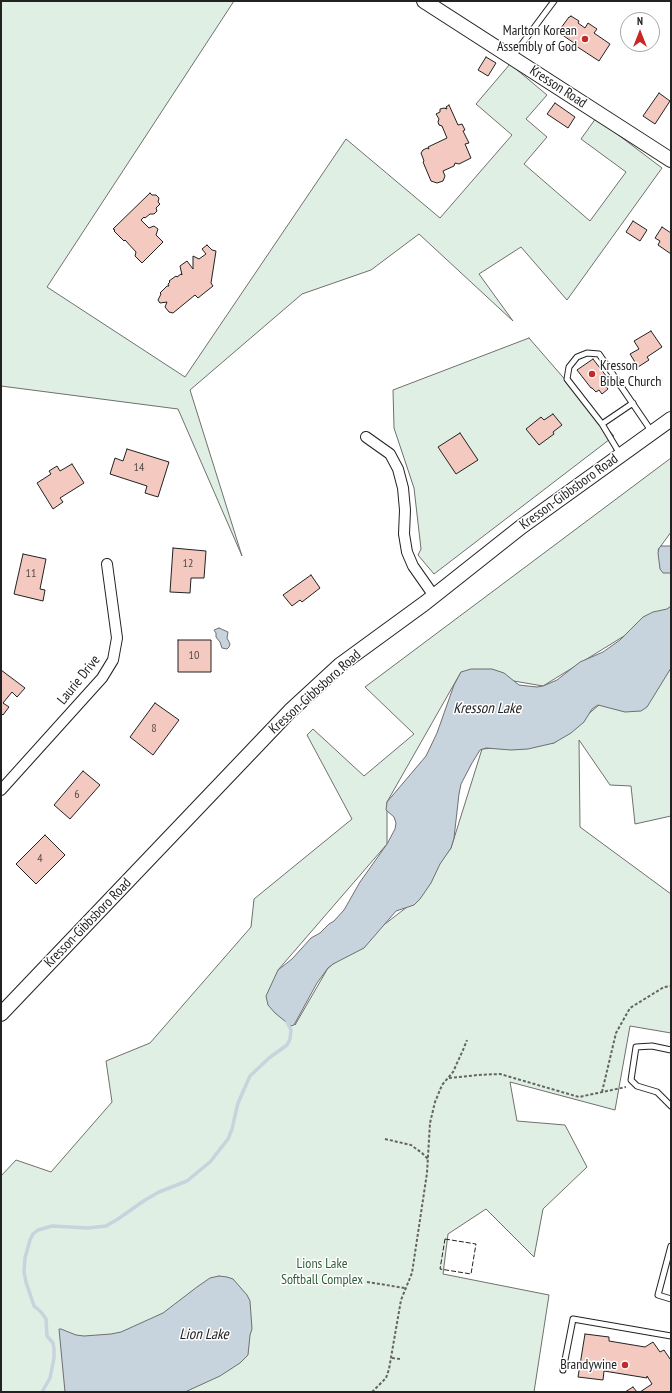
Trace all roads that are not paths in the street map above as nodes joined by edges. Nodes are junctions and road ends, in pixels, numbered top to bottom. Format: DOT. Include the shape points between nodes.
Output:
graph roads {
  1 [pos="424,1"];
  2 [pos="554,1"];
  3 [pos="512,57"];
  4 [pos="671,160"];
  5 [pos="633,403"];
  6 [pos="671,419"];
  7 [pos="602,424"];
  8 [pos="652,432"];
  9 [pos="366,438"];
  10 [pos="621,454"];
  11 [pos="107,564"];
  12 [pos="434,596"];
  13 [pos="1,790"];
  14 [pos="1,1014"];
  15 [pos="671,1050"];
  16 [pos="671,1106"];
  17 [pos="671,1246"];
  18 [pos="671,1299"];
  19 [pos="671,1336"];
  20 [pos="564,1370"];
  1 -- 3 [label="street, Kresson Road"];
  2 -- 3 [label="lane"];
  3 -- 4 [label="street, Kresson Road"];
  5 -- 7 [label="lane"];
  5 -- 7 [label="lane" via="599,354 586,353 579,356 569,367 567,379"];
  5 -- 8 [label="lane"];
  6 -- 8 [label="street, Kresson-Gibbsboro Road"];
  7 -- 10 [label="lane"];
  8 -- 10 [label="street, Kresson-Gibbsboro Road"];
  9 -- 12 [label="street" via="390,454 398,469 403,488 407,552 413,566"];
  10 -- 12 [label="street, Kresson-Gibbsboro Road"];
  11 -- 13 [label="street, Laurie Drive" via="117,638 113,660 102,678"];
  12 -- 14 [label="street, Kresson-Gibbsboro Road" via="340,665 303,698"];
  15 -- 16 [label="lane" via="652,1046 636,1047 631,1080 637,1086 657,1092"];
  17 -- 18 [label="lane" via="658,1295"];
  19 -- 20 [label="lane" via="573,1320"];
}
